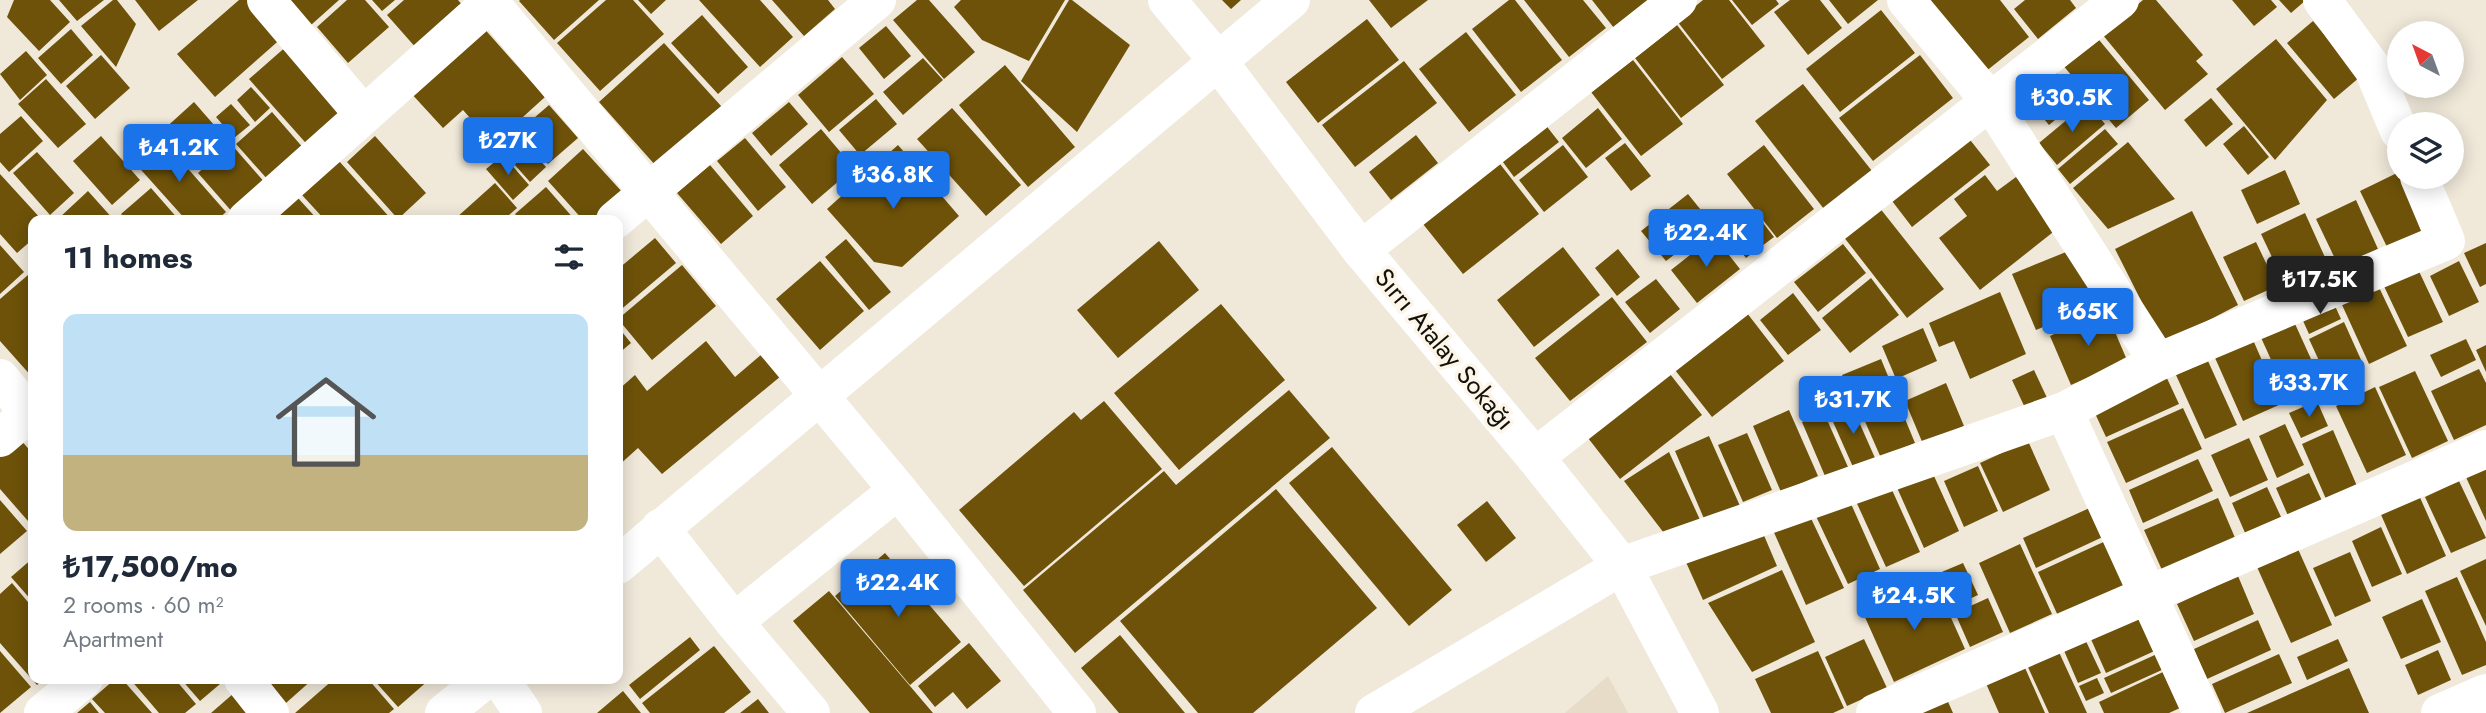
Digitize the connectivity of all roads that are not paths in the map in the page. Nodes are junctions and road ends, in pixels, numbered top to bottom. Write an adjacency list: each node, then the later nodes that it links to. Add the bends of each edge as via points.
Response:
1 (266, 0): 13 (street)
2 (877, 0): 15 (street)
3 (1167, 0): 10 (street, Sırrı Atalay Sokağı)
4 (1291, 0): 10 (street)
5 (1678, 0): 18 (street)
6 (1906, 0): 11 (street)
7 (2120, 0): 11 (street)
8 (2322, 0): 12 (street, via 2373,69)
9 (491, 1): 13 (street); 15 (street)
10 (1218, 61): 18 (street, Sırrı Atalay Sokağı); 21 (street)
11 (1990, 101): 19 (street); 27 (street)
12 (2391, 112)
13 (363, 114): 16 (street)
14 (2424, 189): 19 (street, via 2446,241)
15 (650, 192): 17 (street); 21 (street)
16 (252, 215)
17 (621, 215)
18 (1361, 250): 27 (street, Sırrı Atalay Sokağı)
19 (2158, 362): 23 (street)
20 (0, 378): 22 (street)
21 (819, 397): 28 (street); 29 (street)
22 (28, 410)
23 (2064, 411): 31 (street); 32 (street)
24 (28, 417): 25 (street)
25 (0, 438)
26 (2486, 449): 32 (street)
27 (1535, 457): 31 (street, Sırrı Atalay Sokağı)
28 (898, 490): 33 (street); 44 (street)
29 (660, 528): 30 (street); 33 (street)
30 (623, 561)
31 (1622, 566): 45 (street); 46 (street, Sırrı Atalay Sokağı)
32 (2148, 596): 47 (street); 48 (street)
33 (734, 622): 43 (street)
34 (78, 684): 39 (street)
35 (247, 684): 40 (street)
36 (480, 684): 41 (street)
37 (503, 684): 42 (street)
38 (2486, 692): 49 (street)
39 (43, 713)
40 (270, 713)
41 (444, 713)
42 (523, 713)
43 (811, 713)
44 (1077, 713)
45 (1374, 713)
46 (1700, 713)
47 (1875, 713)
48 (2202, 713)
49 (2440, 713)

